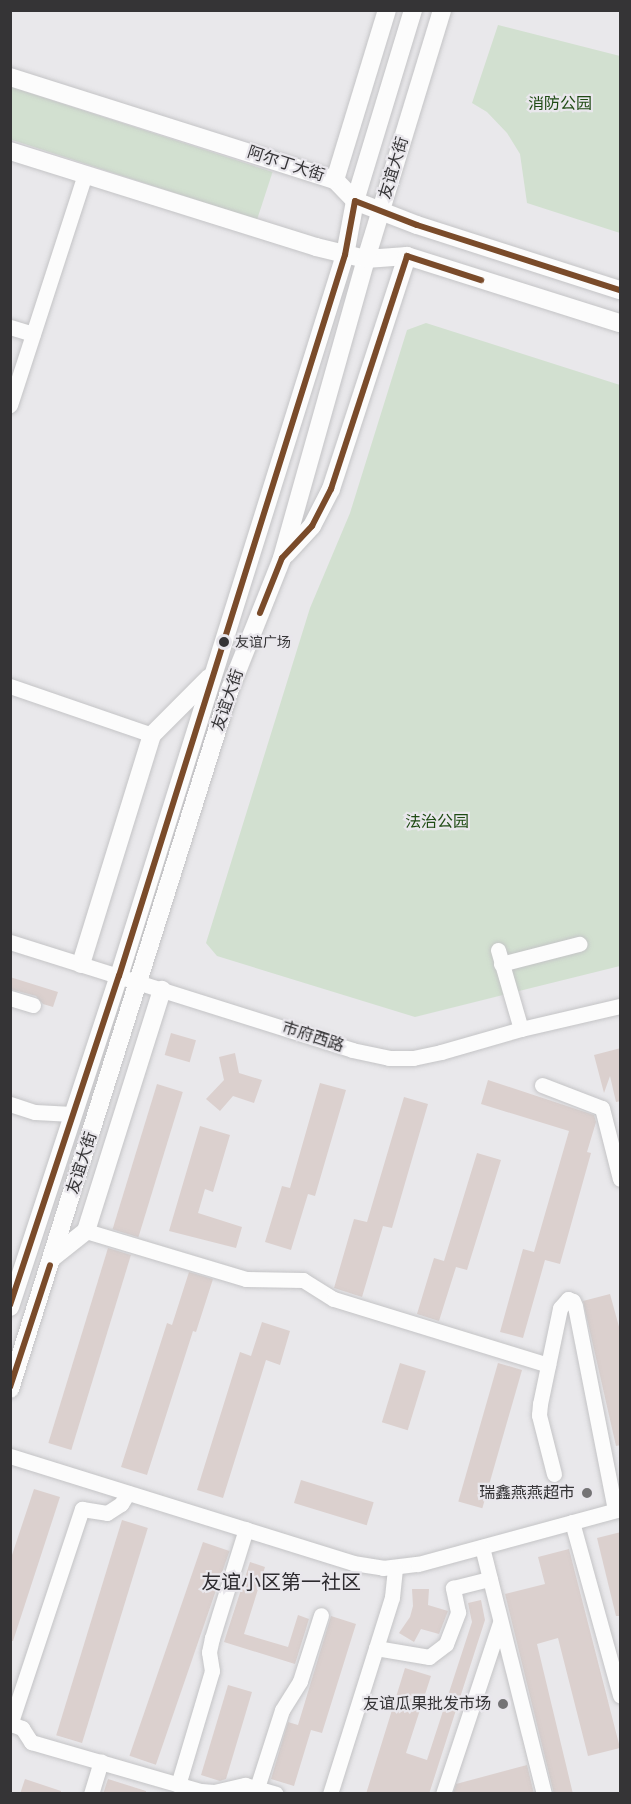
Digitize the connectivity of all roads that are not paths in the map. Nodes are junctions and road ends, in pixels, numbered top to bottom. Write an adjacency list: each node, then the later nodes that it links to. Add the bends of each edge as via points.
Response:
1 (387, 10): 7 (main road)
2 (413, 10): 8 (main road, 友谊大街)
3 (441, 10): 9 (main road, 友谊大街)
4 (10, 77): 7 (main road, 阿尔丁大街)
5 (10, 151): 6 (main road)
6 (85, 174): 10 (main road); 16 (street)
7 (335, 180): 8 (main road, 阿尔丁大街)
8 (355, 201): 9 (main road, 阿尔丁大街); 10 (main road, 友谊大街)
9 (381, 211): 12 (main road, 友谊大街); 13 (main road, 阿尔丁大街)
10 (345, 255): 12 (main road); 19 (main road, 友谊大街)
11 (407, 256): 12 (main road); 14 (main road); 18 (main road, via 324,508)
12 (366, 259): 18 (main road, 友谊大街)
13 (621, 290)
14 (621, 323)
15 (10, 327): 16 (street)
16 (33, 334): 17 (street)
17 (10, 405)
18 (282, 558): 26 (main road, 友谊大街, via 230,689)
19 (212, 675): 21 (main road); 25 (main road, 友谊大街)
20 (10, 686): 21 (street)
21 (152, 735): 24 (main road)
22 (10, 942): 24 (street, 市府西路)
23 (579, 944): 31 (street, via 500,957)
24 (81, 964): 25 (street, 市府西路)
25 (119, 976): 26 (street, 市府西路); 34 (main road, 友谊大街)
26 (139, 982): 27 (street, 市府西路); 37 (main road, 友谊大街)
27 (162, 990): 31 (street, 市府西路, via 389,1058 441,1052); 36 (main road)
28 (10, 998): 29 (street)
29 (33, 1005)
30 (621, 1006): 31 (street, 市府西路)
31 (521, 1029)
32 (542, 1085): 35 (street, via 602,1108)
33 (10, 1104): 34 (street, via 35,1112)
34 (72, 1114): 38 (main road, 友谊大街)
35 (621, 1179)
36 (86, 1231): 37 (main road); 39 (street, via 246,1279 303,1280 334,1299)
37 (52, 1258): 40 (main road, 友谊大街)
38 (10, 1307)
39 (548, 1365): 42 (street, via 539,1415); 44 (street, via 560,1308 571,1299)
40 (10, 1389)
41 (10, 1456): 43 (street)
42 (554, 1474)
43 (129, 1493): 46 (street); 54 (street, via 107,1513 82,1509)
44 (619, 1510): 45 (street)
45 (572, 1522): 47 (street); 53 (street)
46 (246, 1529): 48 (street, via 353,1563); 56 (street, via 212,1638 212,1671)
47 (482, 1546): 48 (street); 49 (street)
48 (394, 1567): 52 (street, via 393,1592)
49 (490, 1579): 51 (street); 52 (street, via 453,1588 458,1612 446,1644 429,1658)
50 (321, 1615): 57 (street, via 300,1681 282,1710)
51 (501, 1622): 61 (street); 62 (street)
52 (376, 1648): 60 (street)
53 (621, 1695)
54 (11, 1724): 55 (street, via 25,1730 31,1742)
55 (101, 1762): 56 (street); 58 (street)
56 (174, 1787): 57 (street, via 207,1792 244,1785)
57 (256, 1791): 59 (street)
58 (91, 1794)
59 (276, 1794)
60 (330, 1794)
61 (443, 1794)
62 (544, 1794)

